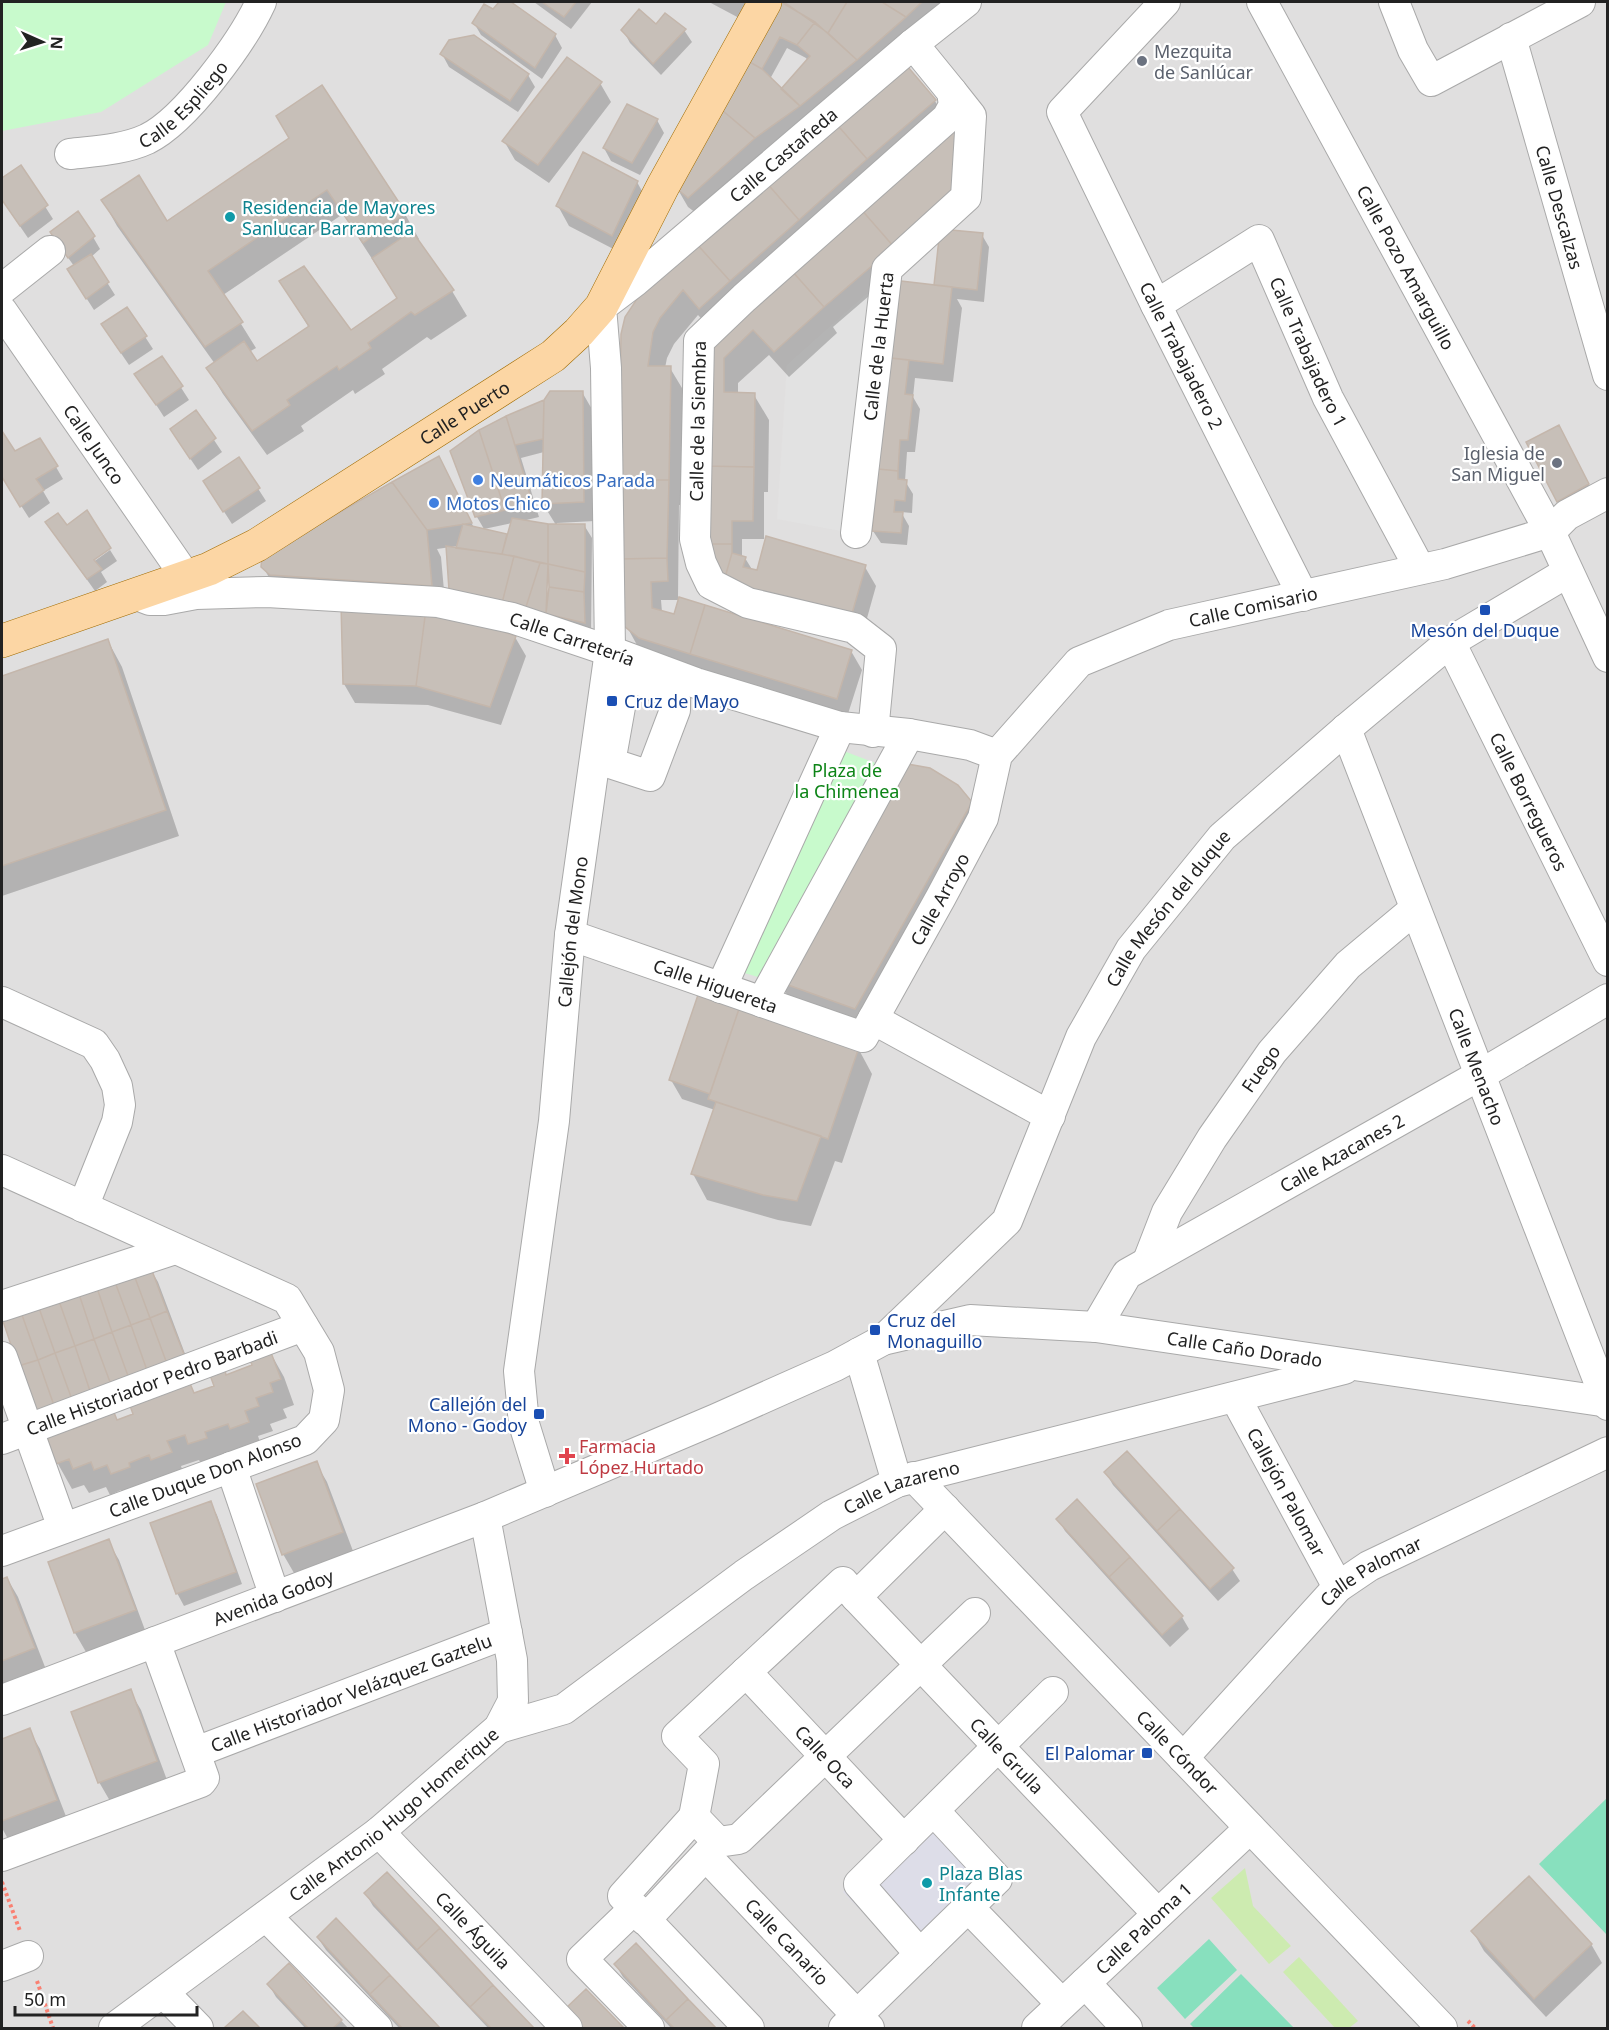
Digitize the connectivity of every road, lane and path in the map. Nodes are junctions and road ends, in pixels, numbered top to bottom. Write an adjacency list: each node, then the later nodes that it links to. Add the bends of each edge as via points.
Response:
1 (261, 2): 11 (street, Calle Espliego, via 230,54 173,121 147,139)
2 (765, 2): 15 (main road, Calle Puerto)
3 (966, 2): 9 (street, Calle Castañeda)
4 (1165, 2): 14 (street, Calle Trabajadero 2, via 1062,112)
5 (1262, 2): 21 (street, Calle Pozo Amarguillo)
6 (1394, 2): 8 (street, via 1413,50 1431,81)
7 (1581, 2): 8 (street)
8 (1511, 38): 19 (street, Calle Descalzas)
9 (913, 44): 10 (street); 15 (street, Calle Castañeda)
10 (952, 92): 22 (street, Calle de la Huerta, via 971,116 966,197 887,269); 35 (street, Calle de la Siembra, via 954,105 947,118 699,341 695,539 701,563 711,584 748,603 854,628 881,649)
11 (70, 154)
12 (50, 251): 13 (street)
13 (2, 289)
14 (1156, 304): 23 (street, Calle Trabajadero 1, via 1259,240 1328,398); 27 (street, Calle Trabajadero 2)
15 (601, 307): 17 (main road, Calle Puerto); 18 (street, Callejón del Mono)
16 (2, 311): 25 (street, Calle Junco)
17 (554, 356): 18 (street, via 584,352); 25 (main road, Calle Puerto, via 257,545)
18 (606, 368): 30 (street, Callejón del Mono)
19 (1608, 375)
20 (1608, 493): 21 (street, via 1568,515)
21 (1550, 532): 23 (street, Calle Comisario); 24 (street, Calle Pozo Amarguillo)
22 (856, 533)
23 (1420, 569): 27 (street, Calle Comisario)
24 (1568, 572): 29 (street, Calle Mesón del duque); 31 (street, Calle Pozo Amarguillo)
25 (186, 578): 26 (main road, Calle Puerto)
26 (137, 595): 28 (main road, Calle Puerto); 30 (street, Calle Carretería, via 164,600 196,594 267,592 438,602 512,618)
27 (1303, 596): 37 (street, Calle Comisario, via 1169,626 1079,662)
28 (2, 641)
29 (1450, 642): 34 (street, Calle Mesón del duque); 41 (street, Calle Borregueros)
30 (610, 651): 32 (street, Calle Carretería); 38 (street, Callejón del Mono)
31 (1608, 657)
32 (696, 683): 33 (street, Calle Carretería); 38 (street, via 652,791)
33 (840, 728): 35 (street, Calle Carretería); 42 (street)
34 (1346, 729): 39 (street, Calle Menacho); 48 (street, Calle Mesón del duque, via 1222,837 1131,950 1081,1037)
35 (873, 732): 36 (street, Calle Carretería)
36 (909, 734): 37 (street, Calle Carretería, via 970,745); 45 (street)
37 (997, 755): 46 (street, Calle Arroyo, via 983,818)
38 (593, 772): 40 (street, Callejón del Mono)
39 (1415, 909): 47 (street, Calle Menacho); 52 (street, Fuego, via 1348,965 1272,1052 1167,1212)
40 (570, 935): 42 (street, Calle Higuereta); 65 (street, Callejón del Mono, via 554,1121 519,1371 524,1424)
41 (1608, 961)
42 (721, 988): 45 (street, Calle Higuereta)
43 (1608, 999): 47 (street, Calle Azacanes 2)
44 (2, 1002): 50 (street, via 94,1044 117,1086 117,1122)
45 (762, 1002): 46 (street, Calle Higuereta)
46 (868, 1028): 48 (street, Calle Higuereta)
47 (1480, 1075): 52 (street, Calle Azacanes 2); 60 (street, Calle Menacho)
48 (1050, 1116): 56 (street, Calle Mesón del duque, via 1007,1221)
49 (2, 1170): 50 (street, Calle Duque Don Alonso)
50 (83, 1207): 51 (street, Calle Duque Don Alonso)
51 (175, 1249): 53 (street); 54 (street, Calle Duque Don Alonso, via 287,1299)
52 (1148, 1262): 55 (street, Calle Azacanes 2, via 1126,1274)
53 (2, 1306)
54 (303, 1326): 61 (street, Calle Historiador Pedro Barbadi); 63 (street, Calle Duque Don Alonso, via 319,1352 329,1390 324,1420 305,1440)
55 (1096, 1327): 56 (street, Calle Caño Dorado, via 970,1320); 58 (street, Calle Caño Dorado)
56 (871, 1347): 64 (street); 65 (street, Avenida Godoy)
57 (2, 1357): 61 (street)
58 (1359, 1365): 59 (street, Calle Lazareno); 60 (street, Calle Caño Dorado)
59 (1235, 1397): 64 (street, Calle Lazareno); 70 (street, Callejón Palomar)
60 (1607, 1403)
61 (15, 1435): 68 (street)
62 (1608, 1452): 70 (street, Calle Palomar, via 1369,1566)
63 (231, 1467): 68 (street, Calle Duque Don Alonso); 71 (street)
64 (906, 1479): 66 (street, Calle Cóndor); 80 (street, Calle Lazareno, via 832,1515 564,1708)
65 (544, 1492): 67 (street, Avenida Godoy)
66 (945, 1509): 72 (street); 84 (street, Calle Cóndor)
67 (484, 1517): 71 (street, Avenida Godoy); 74 (street, Calle Antonio Hugo Homerique)
68 (63, 1528): 69 (street, Calle Duque Don Alonso)
69 (2, 1551)
70 (1338, 1587): 84 (street, Calle Palomar)
71 (275, 1597): 75 (street, Avenida Godoy)
72 (856, 1597): 76 (street, Calle Grulla); 77 (street, via 843,1581)
73 (975, 1613): 76 (street)
74 (507, 1632): 80 (street, Calle Antonio Hugo Homerique, via 513,1701); 82 (street, Calle Historiador Velázquez Gaztelu)
75 (155, 1642): 79 (street, Avenida Godoy); 82 (street)
76 (920, 1665): 81 (street, Calle Grulla); 83 (street)
77 (746, 1672): 83 (street, Calle Oca); 86 (street, via 677,1736 704,1764)
78 (1053, 1692): 81 (street)
79 (2, 1700)
80 (499, 1728): 88 (street, Calle Antonio Hugo Homerique)
81 (998, 1746): 85 (street); 94 (street, Calle Grulla)
82 (196, 1752): 91 (street, via 204,1778 201,1782)
83 (825, 1756): 89 (street, Calle Oca); 90 (street, via 740,1839)
84 (1183, 1758): 87 (street, Calle Cóndor)
85 (933, 1811): 89 (street); 92 (street, via 997,1879)
86 (694, 1817): 90 (street, Calle Canario); 93 (street, via 624,1896)
87 (1250, 1828): 94 (street, Calle Paloma 1); 109 (street, Calle Cóndor)
88 (379, 1833): 95 (street, Calle Antonio Hugo Homerique); 104 (street, Calle Águila)
89 (904, 1840): 96 (street, via 858,1884)
90 (712, 1849): 93 (street); 100 (street, Calle Canario)
91 (2, 1856)
92 (968, 1907): 96 (street); 99 (street)
93 (640, 1914): 105 (street, via 582,1959); 106 (street)
94 (1158, 1914): 97 (street, Calle Paloma 1)
95 (266, 1916): 98 (street, Calle Antonio Hugo Homerique); 103 (street)
96 (920, 1954): 100 (street)
97 (1085, 1983): 99 (street, Calle Paloma 1); 108 (street)
98 (163, 1992): 101 (street, Calle Antonio Hugo Homerique); 102 (street)
99 (1062, 2004): 107 (street, Calle Paloma 1)
100 (857, 2024)
101 (114, 2028)
102 (198, 2028)
103 (377, 2028)
104 (567, 2028)
105 (649, 2028)
106 (749, 2028)
107 (1037, 2028)
108 (1128, 2028)
109 (1442, 2028)

